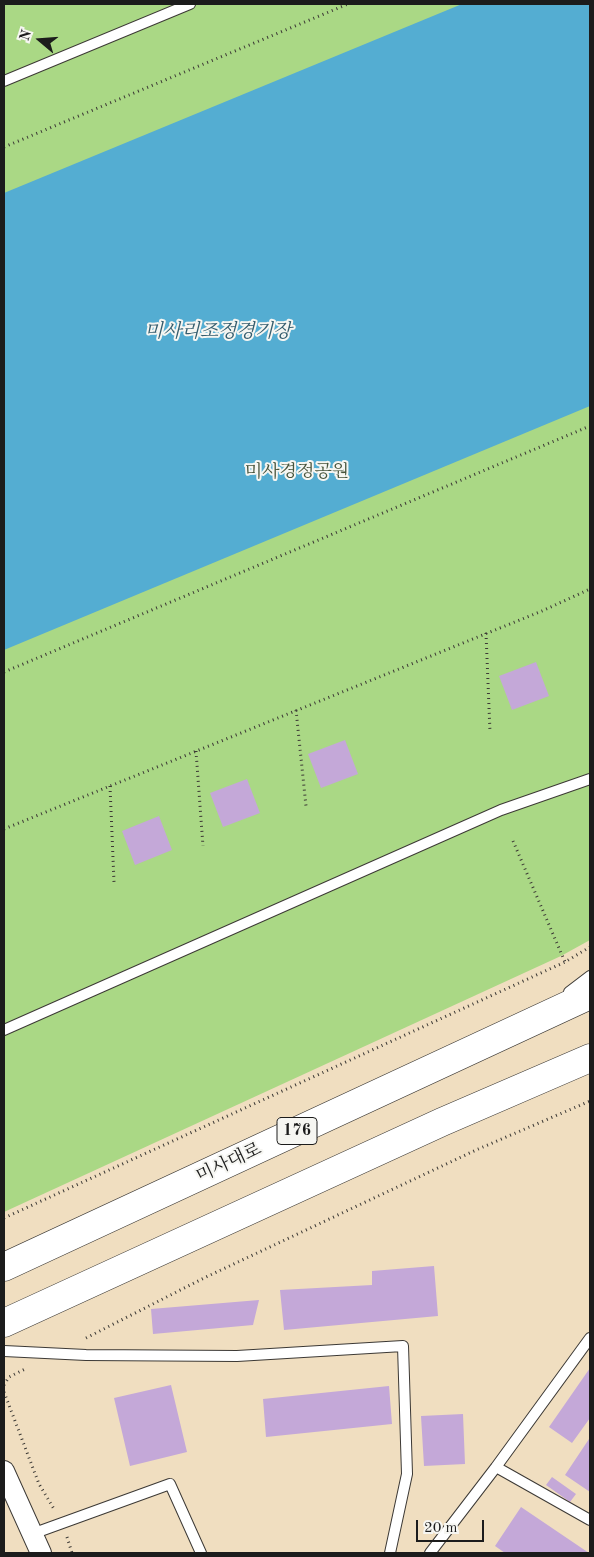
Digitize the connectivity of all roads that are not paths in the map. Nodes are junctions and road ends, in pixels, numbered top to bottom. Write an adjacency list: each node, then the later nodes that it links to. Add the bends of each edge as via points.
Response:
1 (190, 4): 2 (lane)
2 (4, 81)
3 (590, 779): 7 (lane, via 501,810)
4 (590, 976): 6 (lane)
5 (590, 995): 6 (main road, 미사대로 / 176)
6 (529, 1023): 9 (main road, 미사대로 / 176)
7 (4, 1030)
8 (590, 1058): 10 (main road, via 442,1122)
9 (4, 1267)
10 (4, 1323)
11 (590, 1338): 13 (lane)
12 (4, 1351): 19 (lane, via 237,1356 402,1346 407,1474)
13 (496, 1467): 15 (lane); 20 (lane)
14 (4, 1471): 16 (street)
15 (590, 1520)
16 (32, 1534): 17 (street); 18 (lane, via 170,1484)
17 (41, 1553)
18 (201, 1553)
19 (390, 1553)
20 (430, 1553)

